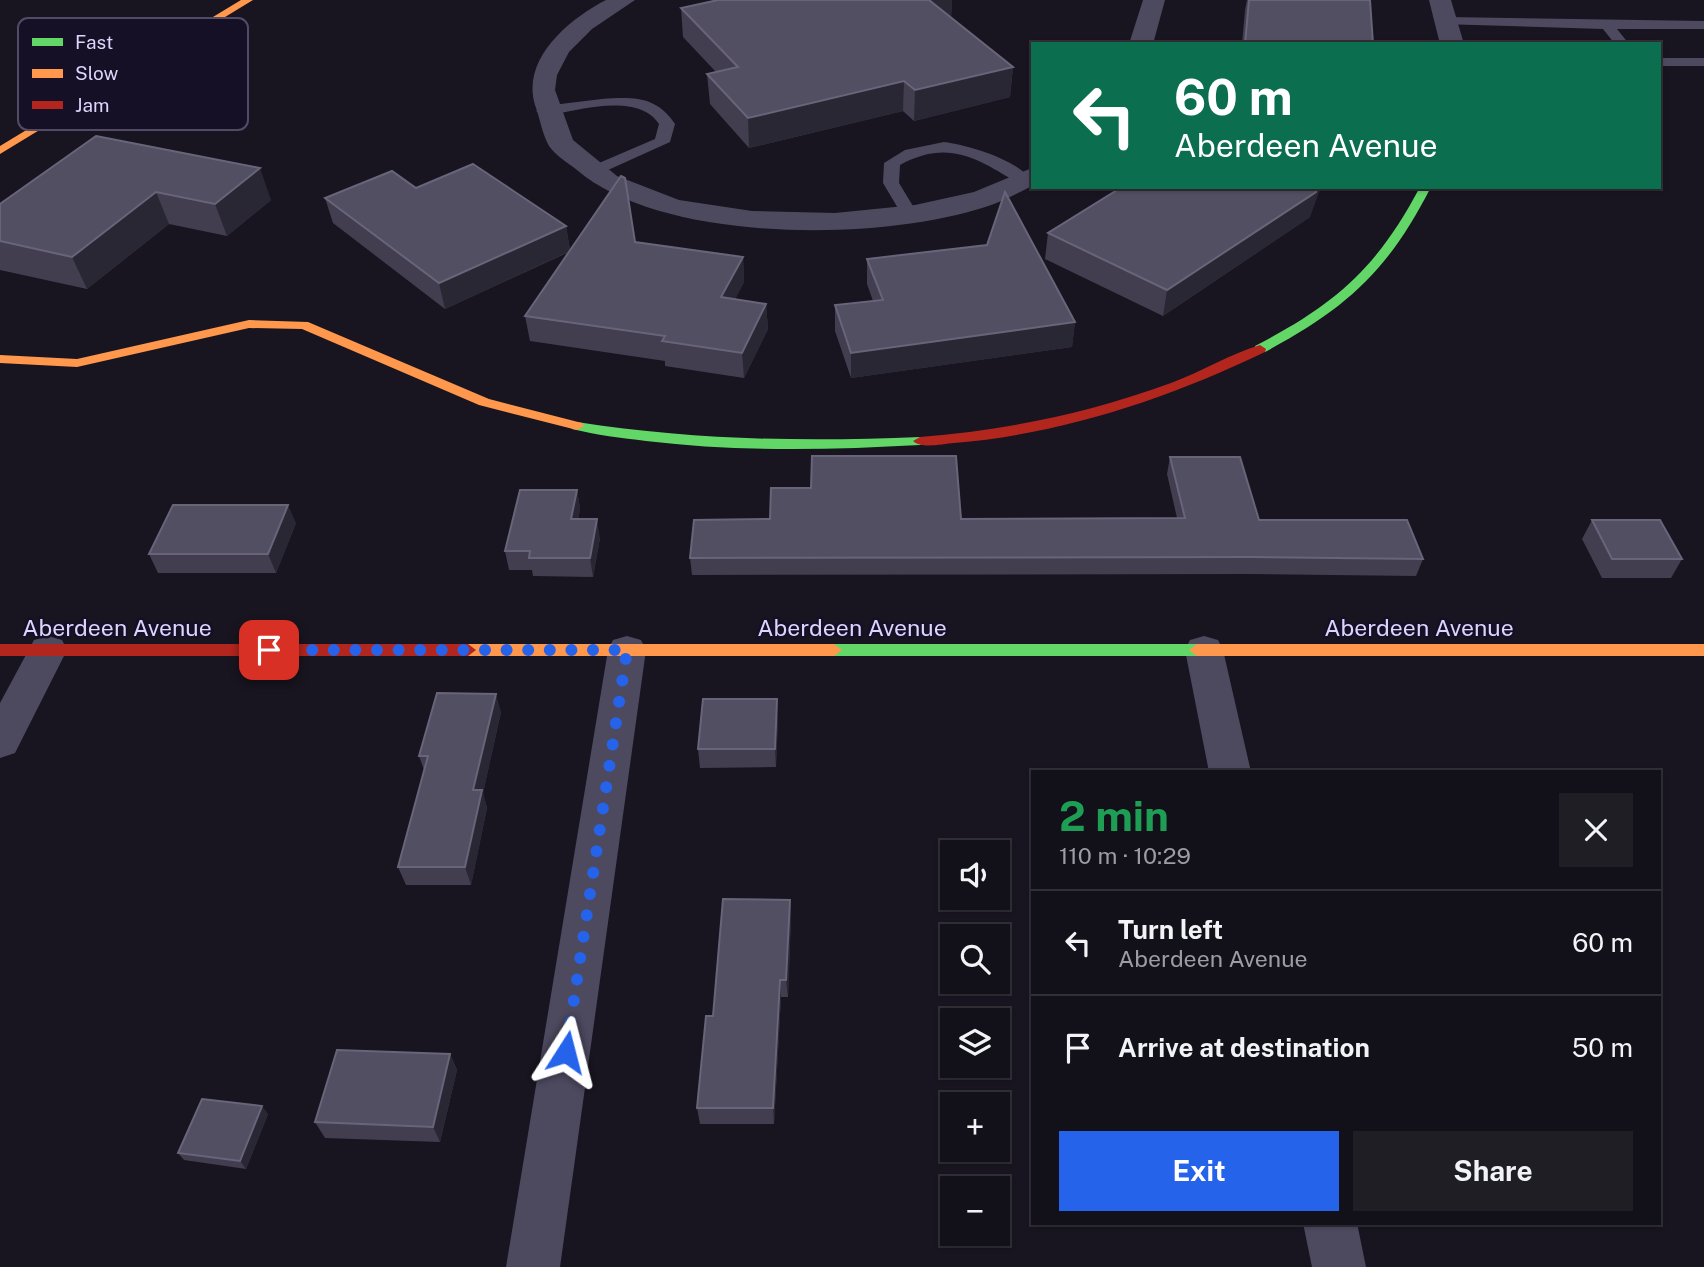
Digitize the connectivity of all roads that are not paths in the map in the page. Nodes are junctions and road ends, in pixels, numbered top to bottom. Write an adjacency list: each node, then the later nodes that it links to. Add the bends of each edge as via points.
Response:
1 (248, 0): 4 (street)
2 (624, 0): 12 (street, via 582,25 549,64 543,78)
3 (1154, 0): 8 (street)
4 (218, 18)
5 (1446, 22): 6 (lane)
6 (1608, 25): 7 (lane); 9 (lane)
7 (1704, 25)
8 (1142, 42)
9 (1621, 42)
10 (1661, 62): 11 (lane)
11 (1704, 62)
12 (544, 111): 15 (street, via 555,139); 15 (lane, via 613,103 642,103 658,111 667,124 662,142)
13 (34, 130): 14 (street)
14 (0, 151)
15 (591, 172): 18 (street, via 652,201 735,219 831,223)
16 (1029, 178): 18 (street, via 974,201); 18 (lane, via 983,154 953,146 913,149 892,163 891,183)
17 (1425, 189): 19 (street, via 1387,254 1351,293 1257,354 1110,410 932,439 851,446 768,446 693,444 624,435 508,410 458,393 308,326 268,321 77,363)
18 (911, 216)
19 (0, 359)
20 (0, 650): 21 (street, Aberdeen Avenue)
21 (48, 650): 22 (street, Aberdeen Avenue); 25 (street)
22 (627, 650): 23 (street, Aberdeen Avenue); 28 (street)
23 (1204, 650): 24 (street, Aberdeen Avenue); 26 (street)
24 (1704, 650)
25 (0, 742)
26 (1230, 770)
27 (1329, 1225): 29 (street)
28 (533, 1267)
29 (1339, 1267)

